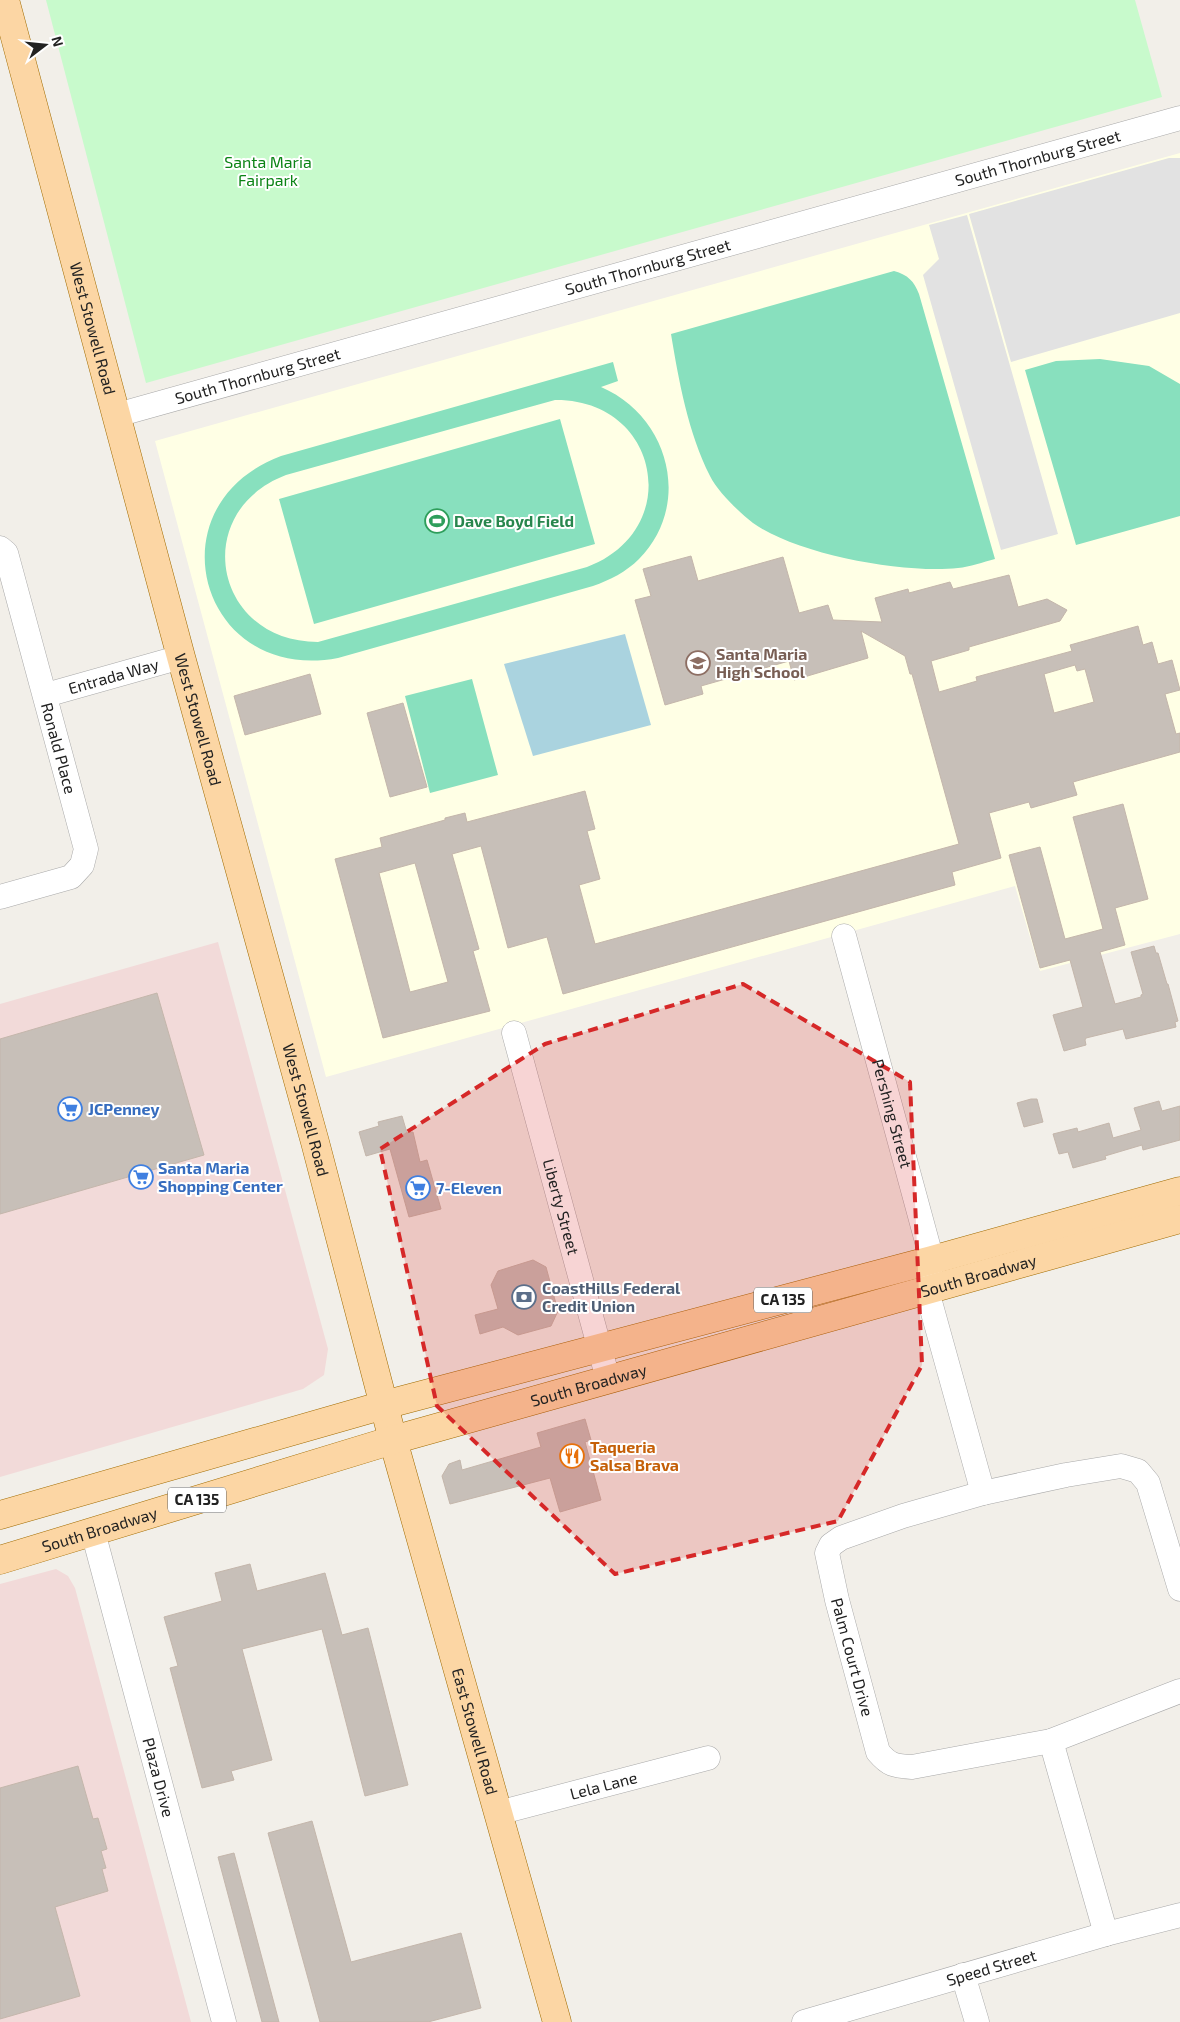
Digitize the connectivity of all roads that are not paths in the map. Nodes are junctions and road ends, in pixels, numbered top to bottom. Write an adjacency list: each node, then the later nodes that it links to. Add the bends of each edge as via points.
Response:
1 (5, 0): 3 (main road, West Stowell Road)
2 (1180, 118): 3 (street, South Thornburg Street)
3 (116, 414): 5 (main road, West Stowell Road)
4 (0, 548): 6 (street, Ronald Place, via 6,553)
5 (181, 657): 6 (street, Entrada Way); 16 (main road, West Stowell Road)
6 (46, 695): 7 (street, Ronald Place, via 86,849 82,865 71,877)
7 (0, 897)
8 (844, 936): 12 (street, Pershing Street)
9 (514, 1033): 14 (street, Liberty Street)
10 (1180, 1191): 12 (main road, South Broadway / CA 135)
11 (1180, 1219): 13 (main road, South Broadway / CA 135)
12 (932, 1260): 13 (street, Pershing Street); 14 (main road, South Broadway / CA 135)
13 (927, 1291): 15 (main road, South Broadway / CA 135); 18 (street)
14 (600, 1348): 15 (street, Liberty Street); 16 (main road, South Broadway / CA 135)
15 (608, 1379): 17 (main road, South Broadway / CA 135)
16 (384, 1405): 17 (main road, West Stowell Road); 19 (main road, South Broadway / CA 135)
17 (393, 1440): 20 (main road, South Broadway / CA 135); 26 (main road, East Stowell Road)
18 (983, 1493): 22 (street, Palm Court Drive, via 1066,1474 1121,1466 1138,1471 1148,1483); 24 (street, Palm Court Drive, via 903,1516 841,1538 831,1545 827,1553 866,1710 878,1752 886,1762 898,1767)
19 (0, 1515)
20 (93, 1532): 21 (main road, South Broadway / CA 135); 30 (street, Plaza Drive)
21 (0, 1560)
22 (1180, 1589)
23 (1180, 1691): 24 (street, Palm Court Drive)
24 (1051, 1741): 28 (street)
25 (708, 1758): 26 (street, Lela Lane)
26 (498, 1813): 31 (main road, East Stowell Road)
27 (1180, 1915): 28 (street, Speed Street)
28 (1106, 1934): 29 (street, Speed Street)
29 (962, 1975): 32 (street, Speed Street); 33 (street)
30 (224, 2022)
31 (557, 2022)
32 (804, 2022)
33 (977, 2022)

